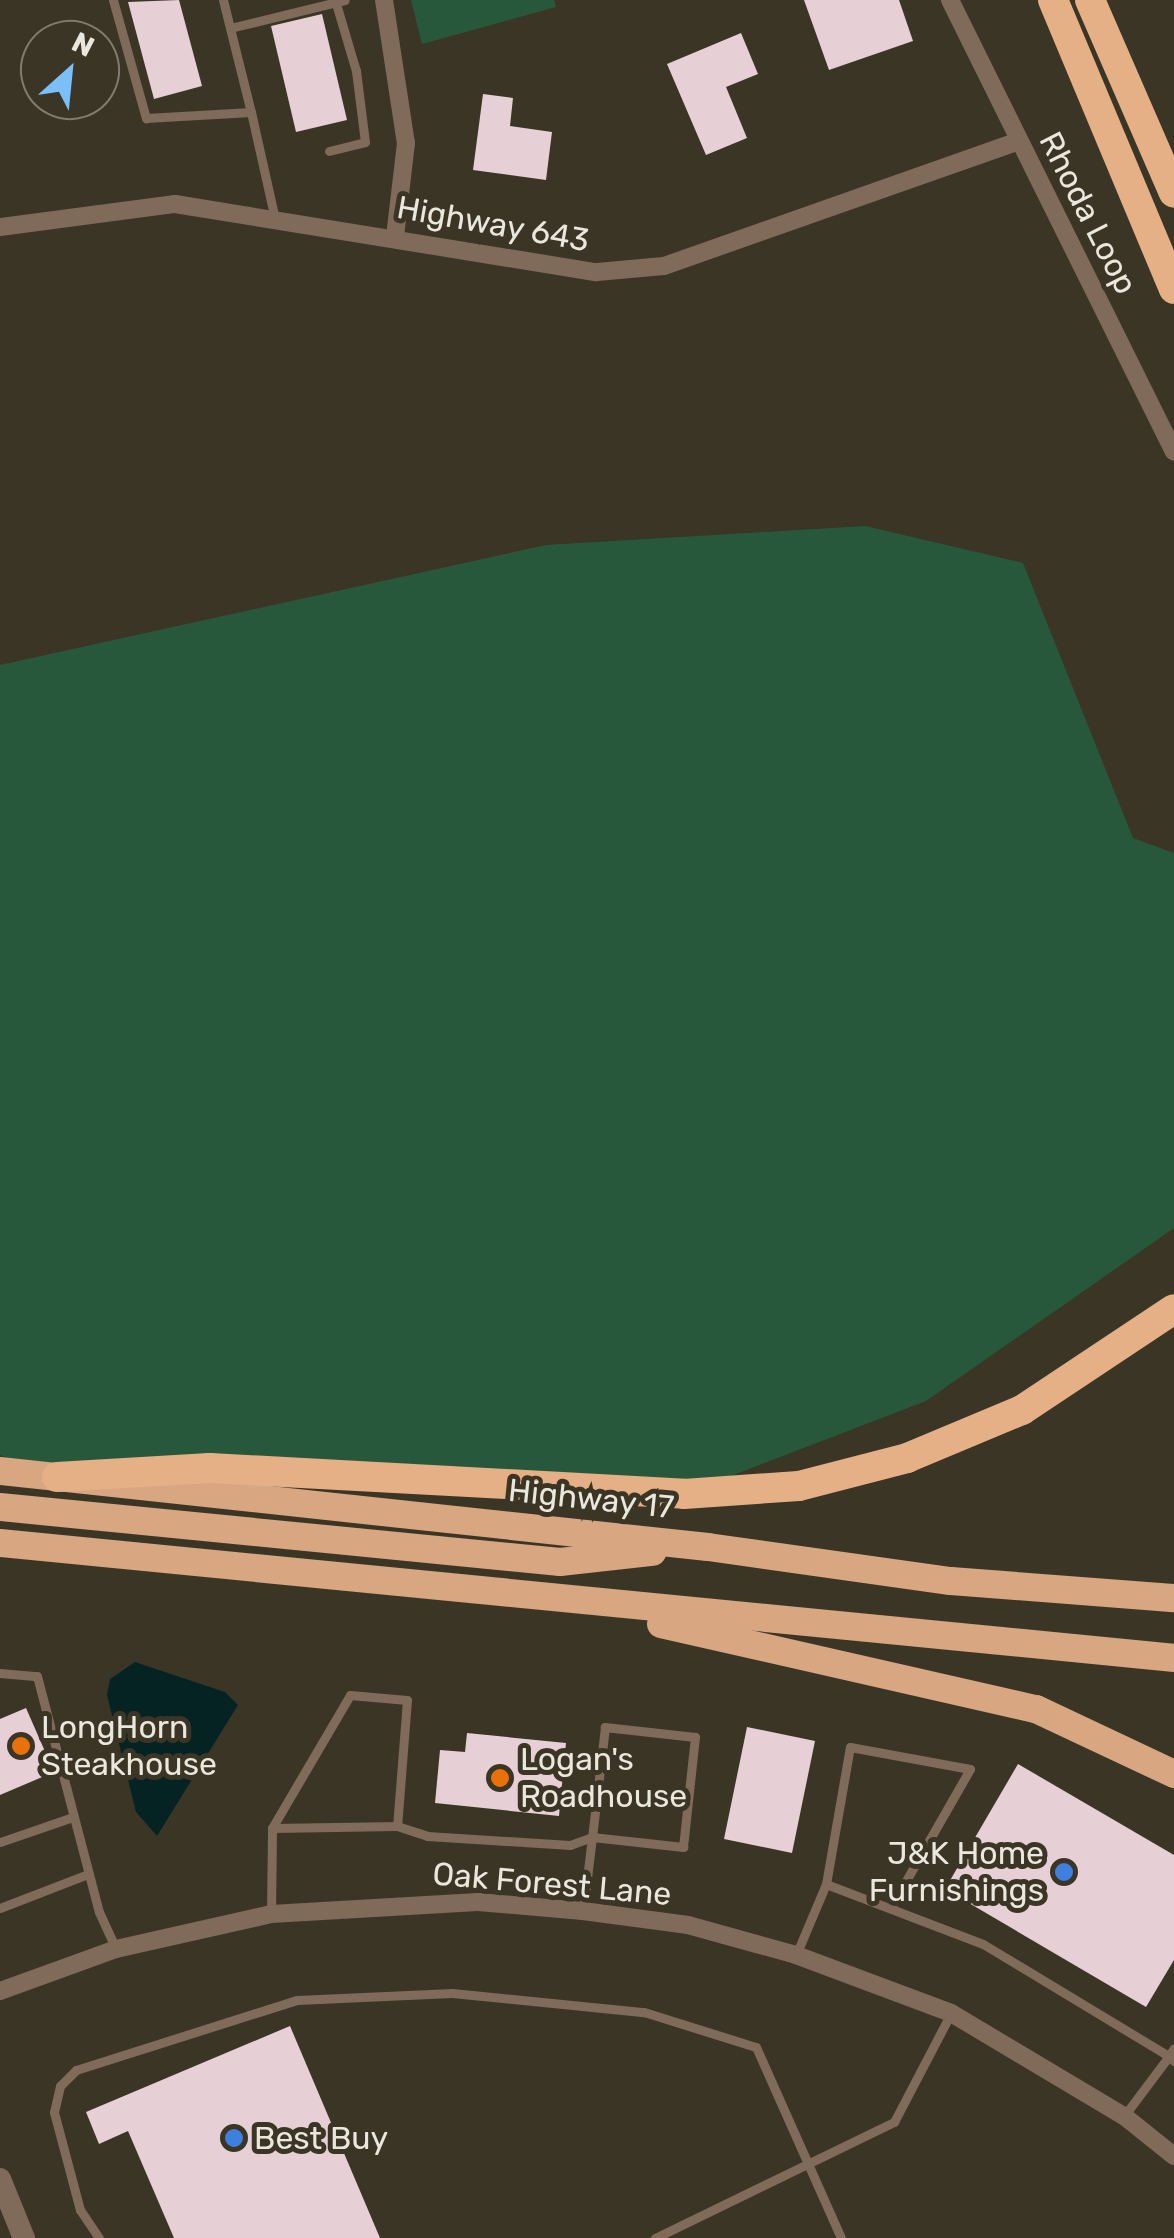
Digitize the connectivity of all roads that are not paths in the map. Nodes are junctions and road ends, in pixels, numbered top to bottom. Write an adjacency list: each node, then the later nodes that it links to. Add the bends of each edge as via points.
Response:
1 (114, 0): 9 (lane, via 146,118)
2 (223, 0): 8 (lane)
3 (384, 0): 15 (street, via 406,143)
4 (950, 0): 10 (street, Rhoda Loop)
5 (1053, 0): 16 (highway)
6 (1090, 0): 12 (highway)
7 (338, 1): 8 (lane); 11 (lane, via 365,142)
8 (230, 28): 9 (lane)
9 (251, 112): 13 (lane)
10 (1019, 141): 15 (street, Highway 643, via 664,266 597,272); 17 (street, Rhoda Loop)
11 (329, 151)
12 (1174, 193)
13 (274, 219): 14 (street, Highway 643, via 175,204); 15 (street, Highway 643)
14 (0, 227)
15 (396, 237)
16 (1174, 289)
17 (1174, 452)
18 (1174, 1309): 20 (highway, via 1022,1410 907,1458 799,1486 684,1494 210,1468)
19 (0, 1471): 20 (highway, Highway 17)
20 (57, 1477): 23 (highway, Highway 17)
21 (0, 1507): 23 (highway, via 560,1562)
22 (0, 1544): 24 (highway)
23 (708, 1546): 25 (highway, Highway 17, via 951,1581)
24 (517, 1594): 26 (highway); 28 (highway, via 924,1678 1036,1708)
25 (1174, 1598)
26 (1174, 1658)
27 (0, 1673): 29 (lane, via 37,1676)
28 (1174, 1774)
29 (73, 1818): 33 (lane); 34 (lane)
30 (398, 1826): 31 (lane); 31 (lane, via 408,1700 350,1695); 32 (lane, via 428,1836 570,1845)
31 (272, 1828): 39 (lane)
32 (592, 1837): 32 (lane, via 683,1847 695,1737 605,1727); 38 (lane)
33 (0, 1842)
34 (88, 1874): 37 (lane); 40 (lane)
35 (826, 1884): 36 (lane); 36 (lane, via 850,1747 970,1769); 41 (lane)
36 (892, 1905): 44 (lane, via 983,1944)
37 (0, 1908)
38 (583, 1910): 39 (street, Oak Forest Lane, via 478,1902); 41 (street, Oak Forest Lane, via 688,1925)
39 (271, 1914): 40 (street, Oak Forest Lane)
40 (116, 1949): 42 (street, Oak Forest Lane)
41 (796, 1955): 43 (street, Oak Forest Lane)
42 (0, 1991)
43 (951, 2013): 45 (street, Oak Forest Lane); 47 (lane, via 894,2122)
44 (1172, 2055): 45 (lane)
45 (1124, 2116): 46 (street, Oak Forest Lane)
46 (1174, 2156)
47 (811, 2162): 50 (lane, via 756,2047 734,2036 644,2012 348,1994 192,2028 76,2070 60,2086 54,2112 80,2210); 51 (lane); 52 (lane)
48 (0, 2180): 49 (street)
49 (24, 2238)
50 (99, 2238)
51 (656, 2238)
52 (841, 2238)

